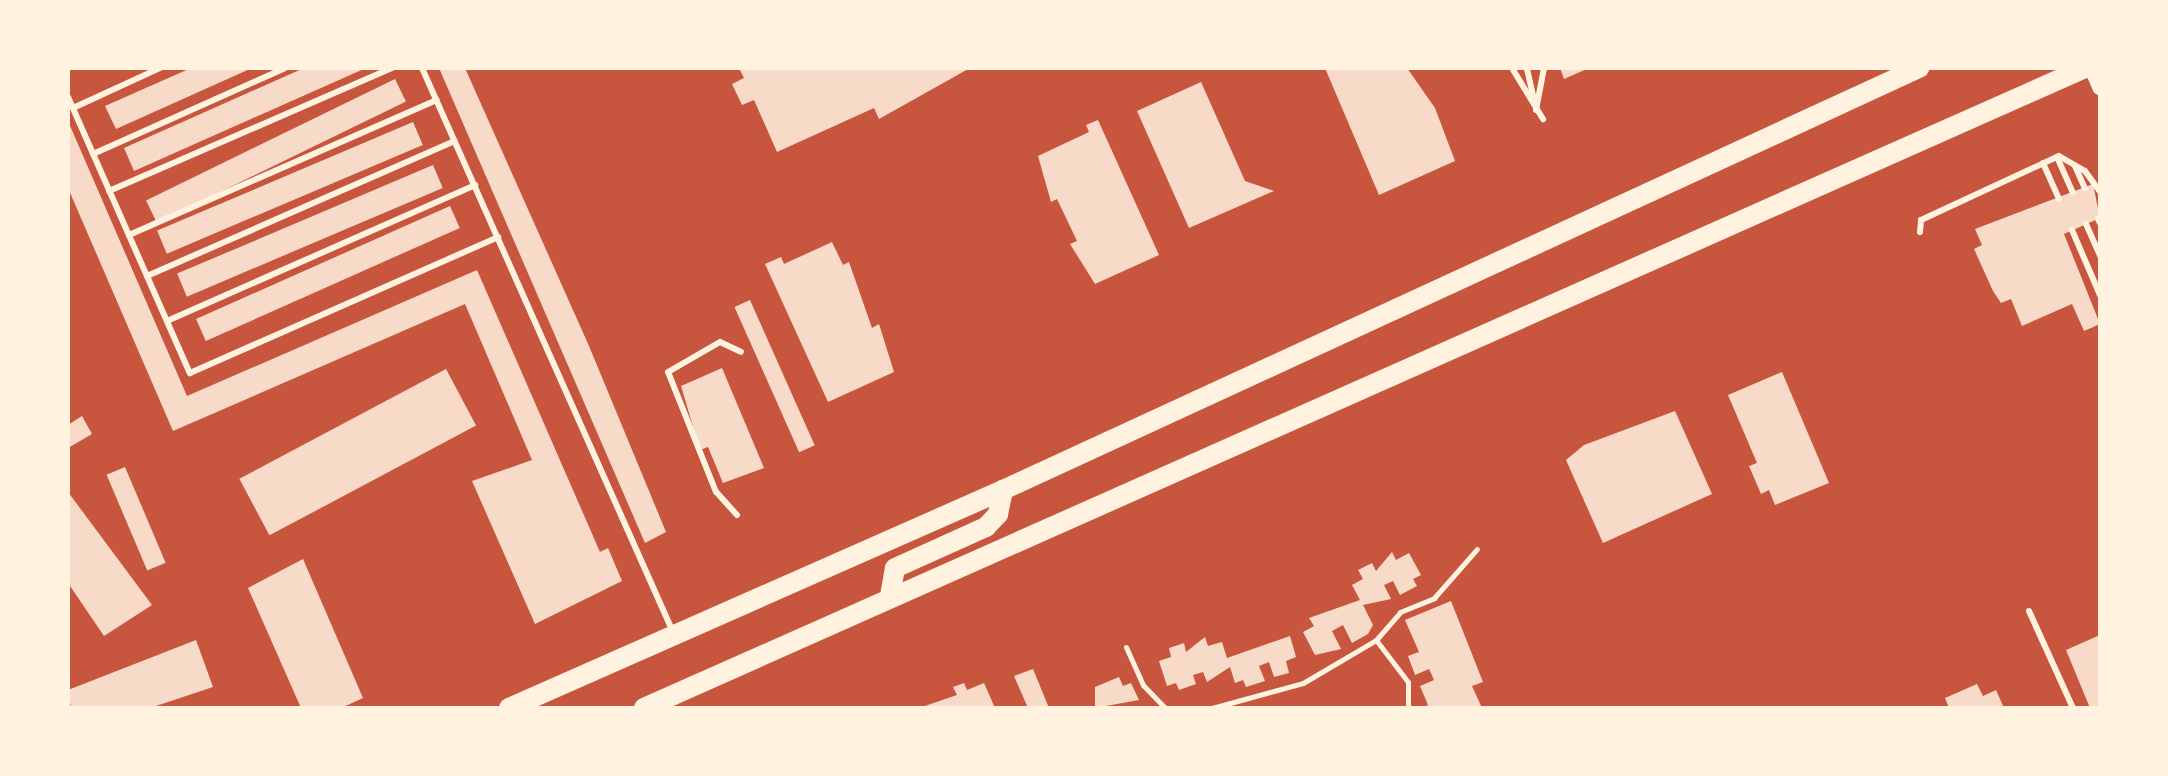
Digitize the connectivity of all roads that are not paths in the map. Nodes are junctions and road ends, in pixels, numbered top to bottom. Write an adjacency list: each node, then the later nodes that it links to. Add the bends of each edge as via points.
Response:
1 (160, 68): 14 (lane)
2 (285, 68): 18 (lane)
3 (392, 68): 24 (lane)
4 (422, 68): 13 (lane)
5 (1512, 68): 15 (lane)
6 (1544, 68): 15 (lane)
7 (1919, 68): 38 (main road)
8 (2085, 68): 40 (main road)
9 (2092, 68): 11 (main road)
10 (1527, 69): 15 (lane)
11 (2100, 87)
12 (68, 97): 14 (lane)
13 (437, 100): 17 (lane); 31 (lane)
14 (73, 108): 18 (lane)
15 (1536, 110): 16 (lane)
16 (1543, 119)
17 (455, 141): 22 (lane); 34 (lane)
18 (93, 154): 24 (lane)
19 (2057, 157): 20 (lane); 21 (lane); 26 (lane)
20 (2043, 163): 27 (lane); 30 (lane, via 1921,220)
21 (2074, 165): 23 (lane); 25 (lane)
22 (475, 185): 32 (lane); 36 (lane)
23 (2085, 188)
24 (109, 191): 31 (lane)
25 (2100, 192)
26 (2073, 193)
27 (2059, 199)
28 (2086, 224): 33 (lane)
29 (2072, 230): 35 (lane)
30 (1920, 232)
31 (129, 235): 34 (lane)
32 (498, 237): 36 (lane, via 190,373); 42 (lane)
33 (2100, 256)
34 (147, 276): 36 (lane)
35 (2100, 295)
36 (167, 321)
37 (741, 352): 39 (lane, via 720,342 668,372 716,492)
38 (1003, 490): 40 (main road, via 998,514 986,527 895,568); 42 (main road)
39 (737, 515)
40 (890, 596): 44 (main road)
41 (2029, 611): 45 (lane)
42 (674, 635): 43 (main road)
43 (509, 708)
44 (644, 708)
45 (2073, 708)

